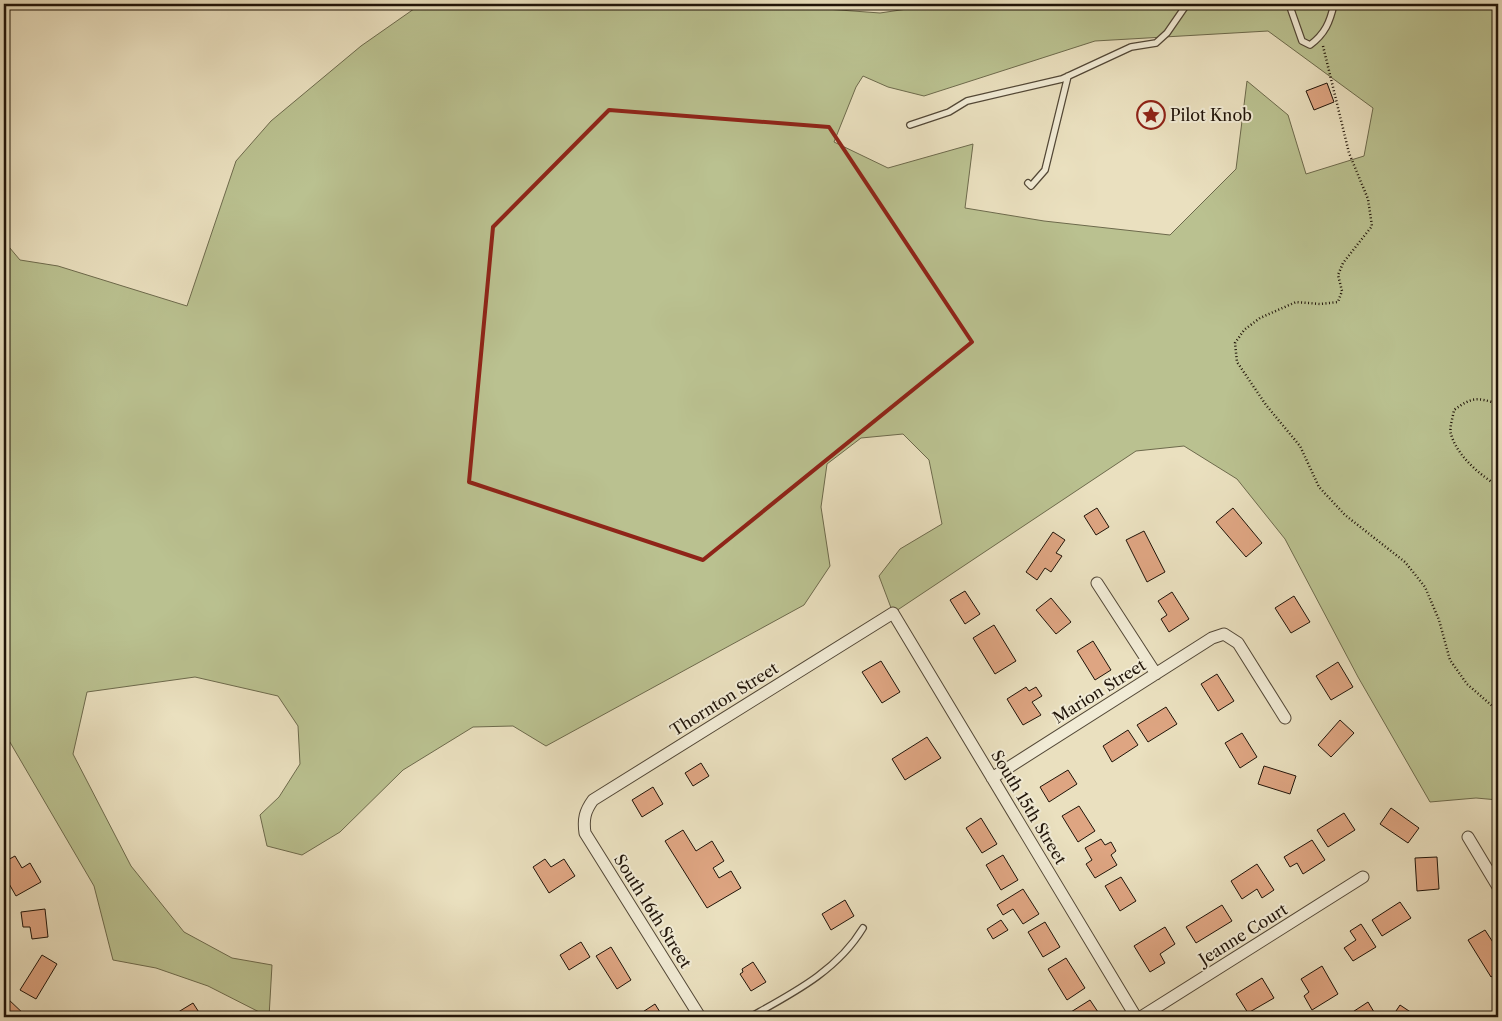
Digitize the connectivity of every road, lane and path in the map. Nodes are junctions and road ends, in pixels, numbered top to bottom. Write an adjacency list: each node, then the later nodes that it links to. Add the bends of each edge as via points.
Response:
1 (1187, 4): 5 (lane, via 1156,43 1131,47)
2 (1289, 4): 4 (lane, via 1302,41 1310,45)
3 (1334, 4): 4 (lane, via 1331,19)
4 (1321, 37): 13 (path, via 1350,153 1368,199 1372,226 1343,262 1338,275 1342,291 1338,302 1296,302 1260,318 1244,330 1235,343 1237,362 1266,405 1300,446 1319,486 1345,515 1405,562 1425,587 1439,620 1450,660 1467,684)
5 (1068, 76): 6 (lane, via 1026,89 967,101 949,112); 7 (lane, via 1045,170 1031,186)
6 (910, 125)
7 (1028, 183)
8 (1498, 404): 9 (path, via 1482,399 1468,400 1454,410 1450,433 1464,457)
9 (1498, 486)
10 (1097, 583): 12 (street)
11 (893, 613): 15 (street, South 15th Street); 16 (street, Thornton Street, via 593,800)
12 (1156, 674): 14 (street, Marion Street, via 1212,638 1224,634 1238,643); 15 (street, Marion Street)
13 (1498, 711)
14 (1285, 718)
15 (992, 778): 23 (street, South 15th Street)
16 (584, 821): 21 (street, South 16th Street, via 585,833)
17 (1468, 837): 19 (street)
18 (1363, 877): 24 (street, Jeanne Court)
19 (1498, 887)
20 (863, 928): 22 (lane, via 852,947 828,969)
21 (700, 1017)
22 (750, 1017)
23 (1136, 1017)
24 (1141, 1017)

